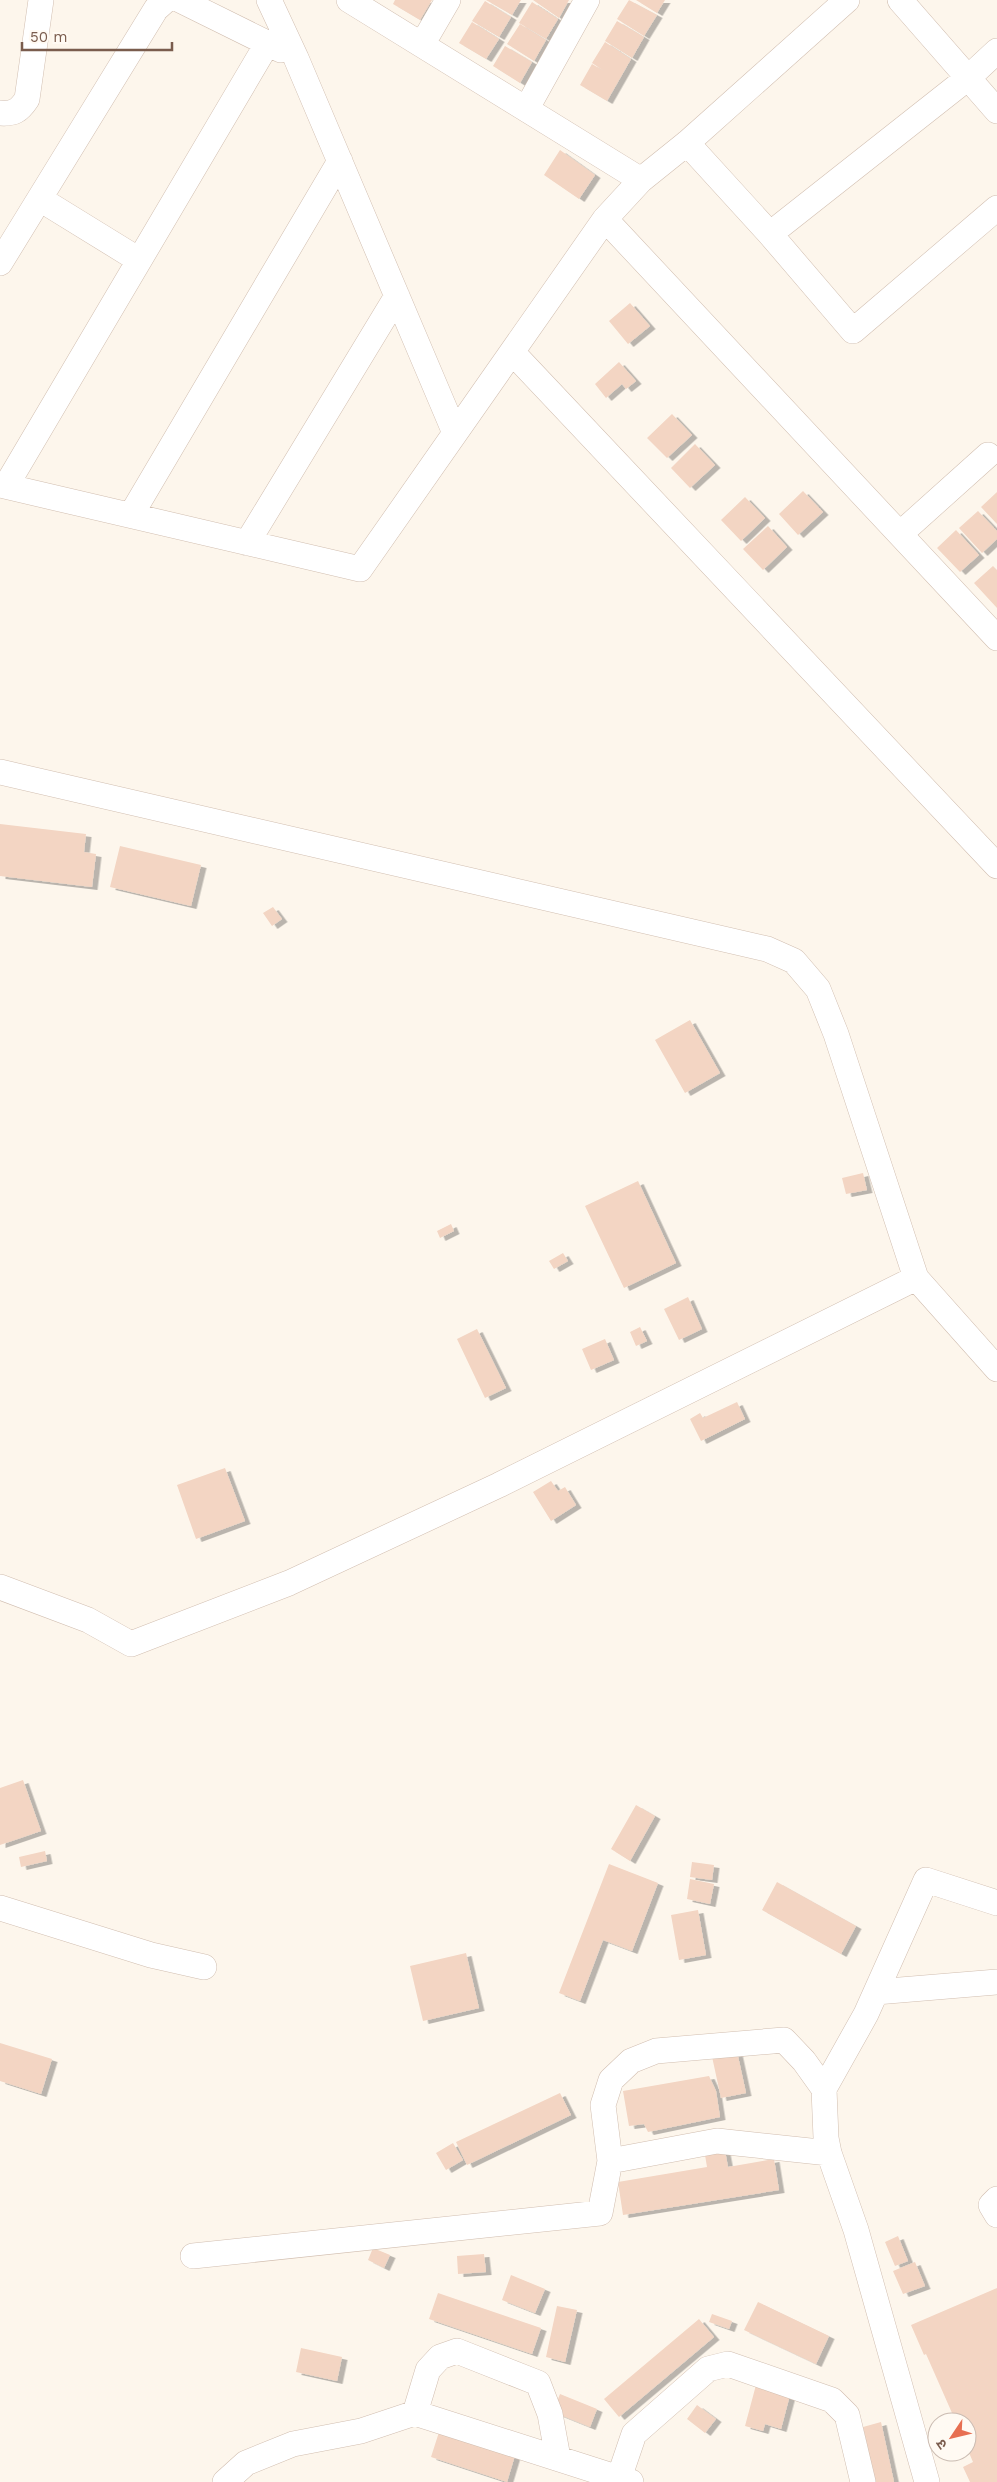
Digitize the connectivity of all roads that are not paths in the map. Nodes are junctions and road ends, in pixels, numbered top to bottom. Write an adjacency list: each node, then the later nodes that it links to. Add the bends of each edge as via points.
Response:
1 (41, 0): 17 (street, via 27,99 20,109 11,114)
2 (166, 0): 21 (street, via 156,9)
3 (180, 0): 10 (street)
4 (269, 0): 13 (street)
5 (349, 0): 11 (street)
6 (448, 0): 11 (street)
7 (587, 0): 15 (street)
8 (847, 0): 18 (street)
9 (900, 0): 14 (street)
10 (266, 44): 13 (street); 25 (street)
11 (423, 44): 15 (street)
12 (997, 51): 14 (street)
13 (296, 58): 19 (street)
14 (969, 77): 16 (street); 24 (street)
15 (527, 108): 20 (street)
16 (997, 112)
17 (0, 113)
18 (688, 143): 20 (street); 24 (street)
19 (340, 162): 27 (street); 32 (street)
20 (642, 180): 23 (street)
21 (40, 199): 25 (street); 26 (street)
22 (997, 208): 24 (street, via 853,331)
23 (605, 219): 28 (street); 33 (street)
24 (770, 234)
25 (139, 260): 31 (street)
26 (0, 263)
27 (397, 296): 29 (street); 34 (street)
28 (512, 352): 29 (street); 37 (street)
29 (455, 433): 34 (street, via 360,570)
30 (988, 455): 33 (street)
31 (3, 485): 32 (street)
32 (131, 515): 34 (street)
33 (900, 534): 35 (street)
34 (247, 543)
35 (997, 637)
36 (0, 772): 38 (street, via 767,949 794,961 818,989 836,1034)
37 (997, 866)
38 (916, 1278): 39 (street); 40 (street, via 499,1485 306,1575 131,1644 88,1620)
39 (997, 1369)
40 (0, 1586)
41 (997, 1903): 45 (street, via 926,1880)
42 (0, 1908): 43 (street, via 151,1955)
43 (204, 1967)
44 (997, 1982): 45 (street)
45 (876, 1992): 46 (street)
46 (824, 2089): 47 (street); 48 (street, via 784,2040 656,2051 632,2061 611,2080 603,2105)
47 (829, 2153): 48 (street, via 717,2141); 57 (street, via 856,2230)
48 (610, 2161): 51 (street, via 600,2213)
49 (997, 2199): 50 (street, via 991,2205)
50 (997, 2215)
51 (193, 2256)
52 (414, 2413): 53 (street); 53 (street, via 428,2370 440,2357 457,2351 538,2383 550,2414); 55 (street, via 361,2431 294,2444 246,2463)
53 (558, 2458): 54 (street)
54 (625, 2480): 56 (street, via 634,2434 708,2369 728,2364 832,2400 847,2415)
55 (225, 2482)
56 (863, 2482)
57 (927, 2482)

